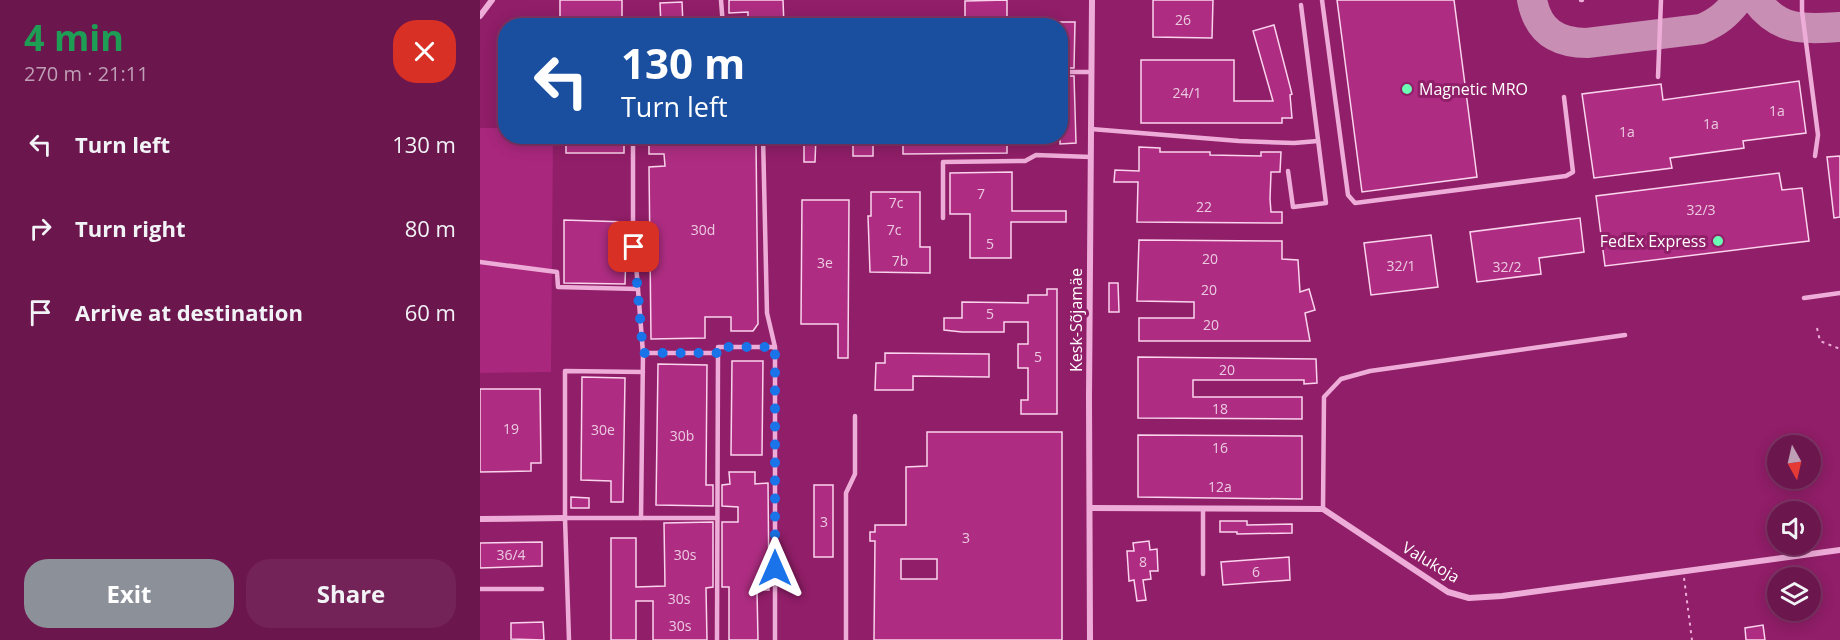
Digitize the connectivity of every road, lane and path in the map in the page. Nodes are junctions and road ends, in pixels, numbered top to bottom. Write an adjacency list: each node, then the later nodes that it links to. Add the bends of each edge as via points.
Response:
1 (492, 0): 8 (street)
2 (721, 0): 9 (lane)
3 (1092, 0): 11 (street, Kesk-Sõjamäe)
4 (1322, 0): 13 (lane, via 1348,195 1355,203 1566,176 1573,172)
5 (1661, 0): 12 (lane)
6 (1802, 0): 18 (lane, via 1818,135)
7 (1301, 5): 15 (lane)
8 (480, 16)
9 (722, 18)
10 (1068, 72): 11 (lane)
11 (1091, 72): 14 (street, Kesk-Sõjamäe)
12 (1658, 77)
13 (1564, 97)
14 (1091, 129): 15 (lane, via 1250,141); 19 (street, Kesk-Sõjamäe)
15 (1318, 141): 20 (lane, via 1326,203 1293,207)
16 (633, 144): 23 (lane)
17 (764, 144): 28 (lane, via 767,313)
18 (1815, 156)
19 (1090, 157): 21 (lane, via 1036,155 1025,161 943,162); 34 (street, Kesk-Sõjamäe)
20 (1288, 171)
21 (944, 218)
22 (480, 262): 23 (lane, via 558,272 558,287)
23 (638, 289): 30 (lane)
24 (1840, 293): 25 (lane)
25 (1804, 298)
26 (1817, 328): 29 (path, via 1820,341)
27 (1625, 335): 36 (lane, via 1370,371 1341,379 1324,397)
28 (775, 347): 31 (lane, via 718,347); 48 (lane)
29 (1840, 349)
30 (643, 353): 31 (lane); 32 (lane)
31 (718, 353): 39 (lane)
32 (642, 372): 37 (lane, via 565,371); 38 (lane)
33 (855, 416): 49 (lane, via 855,474 846,493)
34 (1090, 508): 35 (street); 50 (street, Kesk-Sõjamäe)
35 (1203, 509): 36 (street); 42 (lane)
36 (1323, 509): 41 (street, Valukoja, via 1448,592 1469,598)
37 (565, 518): 38 (lane); 40 (street); 46 (lane)
38 (640, 518): 39 (lane)
39 (717, 518): 47 (lane)
40 (480, 519)
41 (1840, 550)
42 (1203, 574)
43 (1684, 578): 51 (path)
44 (480, 589): 45 (lane)
45 (542, 589)
46 (568, 640)
47 (717, 640)
48 (775, 640)
49 (846, 640)
50 (1090, 640)
51 (1692, 640)

